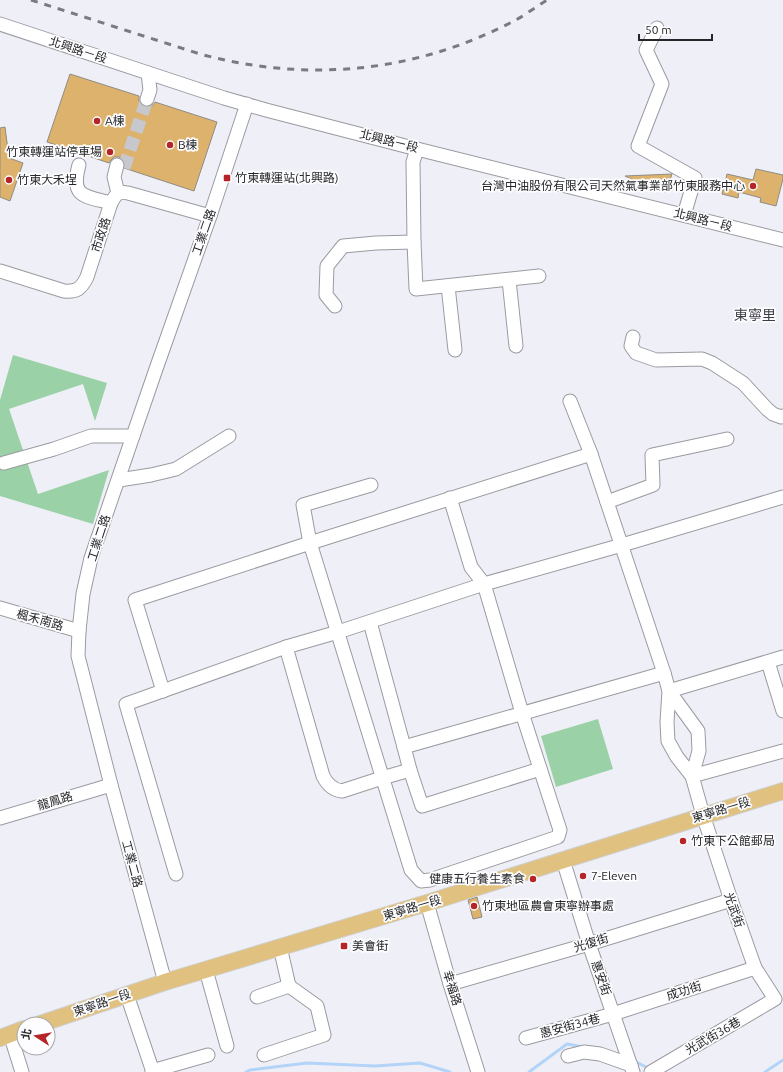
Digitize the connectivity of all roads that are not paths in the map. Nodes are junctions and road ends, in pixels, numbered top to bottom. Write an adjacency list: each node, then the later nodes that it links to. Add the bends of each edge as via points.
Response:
1 (0, 24): 3 (street, 北興路ㄧ段)
2 (657, 28): 10 (street, via 646,50 662,84 638,146 695,178)
3 (148, 73): 4 (street); 5 (street, 北興路ㄧ段)
4 (144, 98)
5 (247, 104): 6 (street, 北興路ㄧ段); 11 (street, 工業二路)
6 (417, 148): 10 (street, 北興路ㄧ段); 13 (street, via 413,162)
7 (79, 165): 9 (street, via 76,183 79,191 85,196)
8 (120, 166): 9 (street, via 114,177)
9 (115, 198): 11 (street, via 123,192); 14 (street, 市政路, via 87,277 78,290 64,291)
10 (684, 215): 12 (street, 北興路ㄧ段)
11 (210, 216): 24 (street, 工業二路)
12 (783, 240)
13 (414, 242): 17 (street, via 416,289); 18 (street, via 343,246 327,266 326,295)
14 (1, 275)
15 (539, 276): 16 (street)
16 (509, 280): 17 (street); 20 (street)
17 (448, 286): 21 (street)
18 (335, 306)
19 (633, 337): 23 (street, via 631,346 636,353 643,356 656,360 702,359 712,363 743,383 773,414)
20 (516, 346)
21 (455, 350)
22 (570, 401): 27 (street)
23 (783, 416)
24 (133, 436): 28 (street, via 91,436); 29 (street, 工業二路)
25 (229, 436): 29 (street, via 176,469)
26 (727, 439): 33 (street, via 652,455 653,486)
27 (591, 454): 32 (street); 33 (street)
28 (4, 463)
29 (119, 480): 39 (street, 工業二路, via 92,558 83,594)
30 (371, 485): 34 (street, via 303,505)
31 (783, 496): 35 (street)
32 (450, 498): 34 (street); 36 (street, via 471,567)
33 (607, 502): 35 (street)
34 (310, 543): 40 (street); 45 (street, via 135,600)
35 (622, 545): 36 (street); 44 (street)
36 (484, 584): 38 (street); 48 (street)
37 (0, 608): 39 (street, 楓禾南路)
38 (370, 622): 40 (street); 49 (street)
39 (79, 631): 55 (street, 工業二路, via 78,656)
40 (338, 632): 41 (street); 54 (street)
41 (286, 647): 45 (street); 54 (street, via 327,783 342,791)
42 (783, 657): 43 (street)
43 (768, 662): 46 (street); 47 (street)
44 (664, 673): 46 (street); 48 (street)
45 (163, 691): 60 (street, via 126,704)
46 (669, 691): 53 (street, via 668,741); 53 (street, via 698,731 699,751)
47 (783, 711)
48 (522, 713): 49 (street); 51 (street)
49 (404, 747): 52 (street)
50 (783, 751): 53 (street)
51 (540, 769): 52 (street, via 422,806); 54 (street, via 560,830 558,837 421,881 412,870)
52 (410, 770): 54 (street)
53 (692, 776): 57 (street, 光武街)
54 (382, 778)
55 (111, 785): 58 (street, 龍鳳路); 67 (street, 工業二路)
56 (783, 791): 57 (main road, 東寧路一段)
57 (703, 816): 59 (main road, 東寧路一段); 61 (street, 光武街)
58 (0, 818)
59 (563, 860): 62 (main road, 東寧路一段); 63 (street, 惠安街)
60 (176, 874)
61 (731, 900): 63 (street, 光復街); 65 (street, 光武街)
62 (427, 903): 64 (main road, 東寧路一段); 68 (street, 幸福路)
63 (589, 944): 68 (street, 光復街); 73 (street, 惠安街)
64 (280, 947): 66 (main road, 東寧路一段); 69 (street)
65 (755, 968): 72 (street, 光武街); 73 (street, 成功街)
66 (206, 970): 67 (main road, 東寧路一段); 77 (street)
67 (165, 982): 70 (main road, 東寧路一段)
68 (450, 984): 84 (street, 幸福路)
69 (289, 986): 71 (street); 79 (street, via 317,1006 324,1035)
70 (127, 995): 74 (main road, 東寧路一段); 83 (street)
71 (257, 996)
72 (775, 999): 85 (street, 光武街36巷)
73 (613, 1014): 76 (street, 惠安街34巷); 81 (street, 惠安街)
74 (56, 1019)
75 (11, 1034): 82 (street)
76 (526, 1038)
77 (227, 1046)
78 (208, 1055): 83 (street)
79 (264, 1055)
80 (568, 1056): 81 (street, via 584,1052 600,1054)
81 (632, 1068)
82 (22, 1072)
83 (152, 1072)
84 (478, 1072)
85 (651, 1072)

